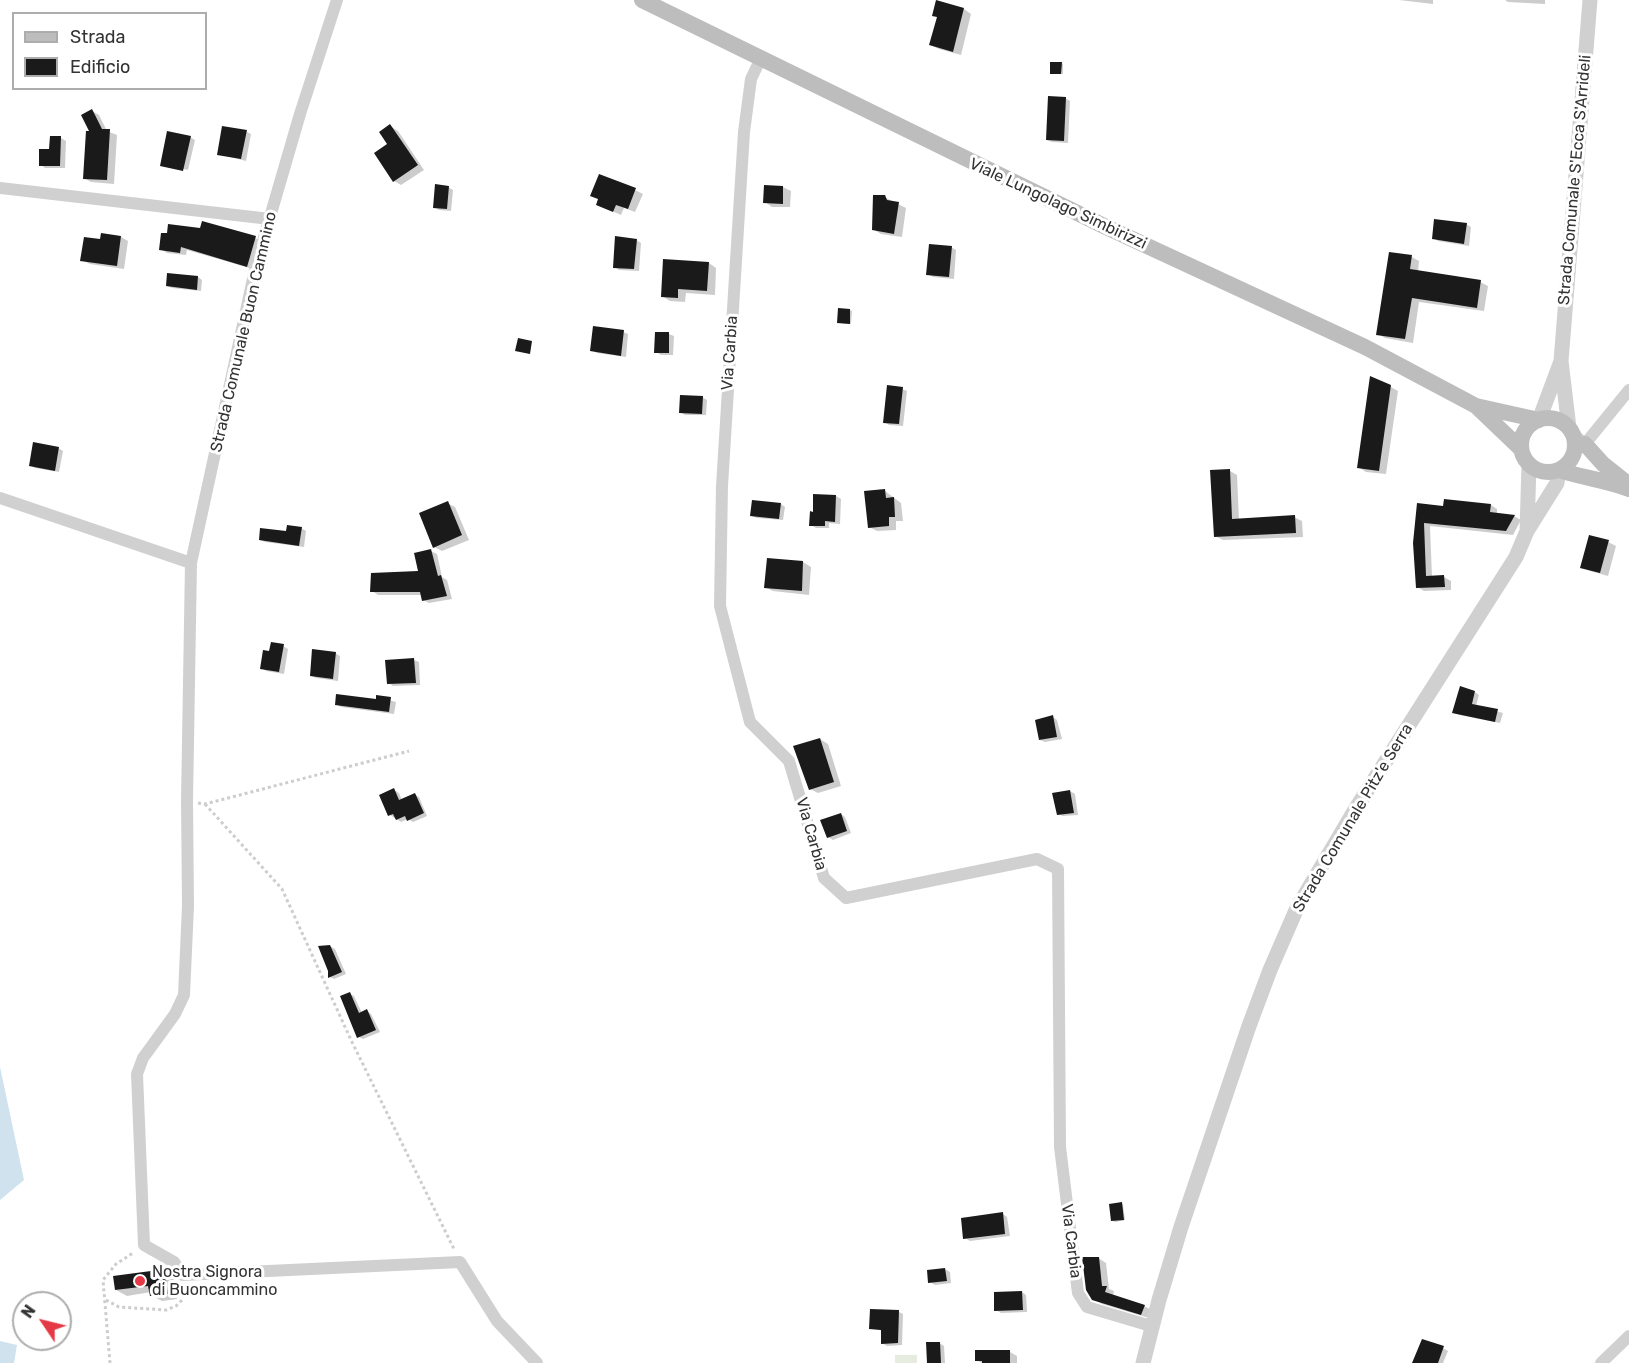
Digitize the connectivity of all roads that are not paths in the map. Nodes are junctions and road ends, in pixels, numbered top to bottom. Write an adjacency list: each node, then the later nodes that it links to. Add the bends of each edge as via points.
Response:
1 (337, 0): 6 (street, Strada Comunale Buon Cammino)
2 (642, 0): 4 (main road, Viale Lungolago Simbirizzi)
3 (1590, 0): 7 (street, Strada Comunale S'Ecca S'Arrideli)
4 (761, 58): 9 (main road, Viale Lungolago Simbirizzi, via 1365,348); 19 (street, Via Carbia, via 751,78 744,132 721,519 720,606 750,722 789,761 824,878 846,898 1037,859 1058,869 1060,1148 1078,1293 1087,1307)
5 (0, 188): 6 (street)
6 (270, 219): 18 (street, Strada Comunale Buon Cammino)
7 (1561, 361): 10 (street, Strada Comunale S'Ecca S'Arrideli); 11 (street, Strada Comunale S'Ecca S'Arrideli)
8 (1629, 390): 11 (street)
9 (1476, 406): 10 (main road, Viale Lungolago Simbirizzi); 12 (main road, Viale Lungolago Simbirizzi)
10 (1539, 420): 11 (main road, via 1556,419); 12 (main road, via 1526,431)
11 (1576, 436): 14 (main road, via 1568,465); 15 (main road)
12 (1521, 449): 13 (main road)
13 (1529, 464): 14 (main road, via 1540,471); 17 (street, Strada Comunale Pitz'e Serra)
14 (1559, 470): 15 (main road); 17 (street, Strada Comunale Pitz'e Serra, via 1557,483)
15 (1629, 487)
16 (0, 498): 18 (street)
17 (1527, 531): 19 (street, Strada Comunale Pitz'e Serra, via 1516,556 1350,817 1297,908 1249,1026)
18 (192, 563): 21 (street, Strada Comunale Buon Cammino, via 184,995 143,1058 136,1080 144,1245 174,1262 183,1275 460,1262 497,1321)
19 (1152, 1326): 22 (street, Strada Comunale Pitz'e Serra)
20 (1629, 1336): 23 (street)
21 (537, 1363)
22 (1143, 1363)
23 (1601, 1363)

